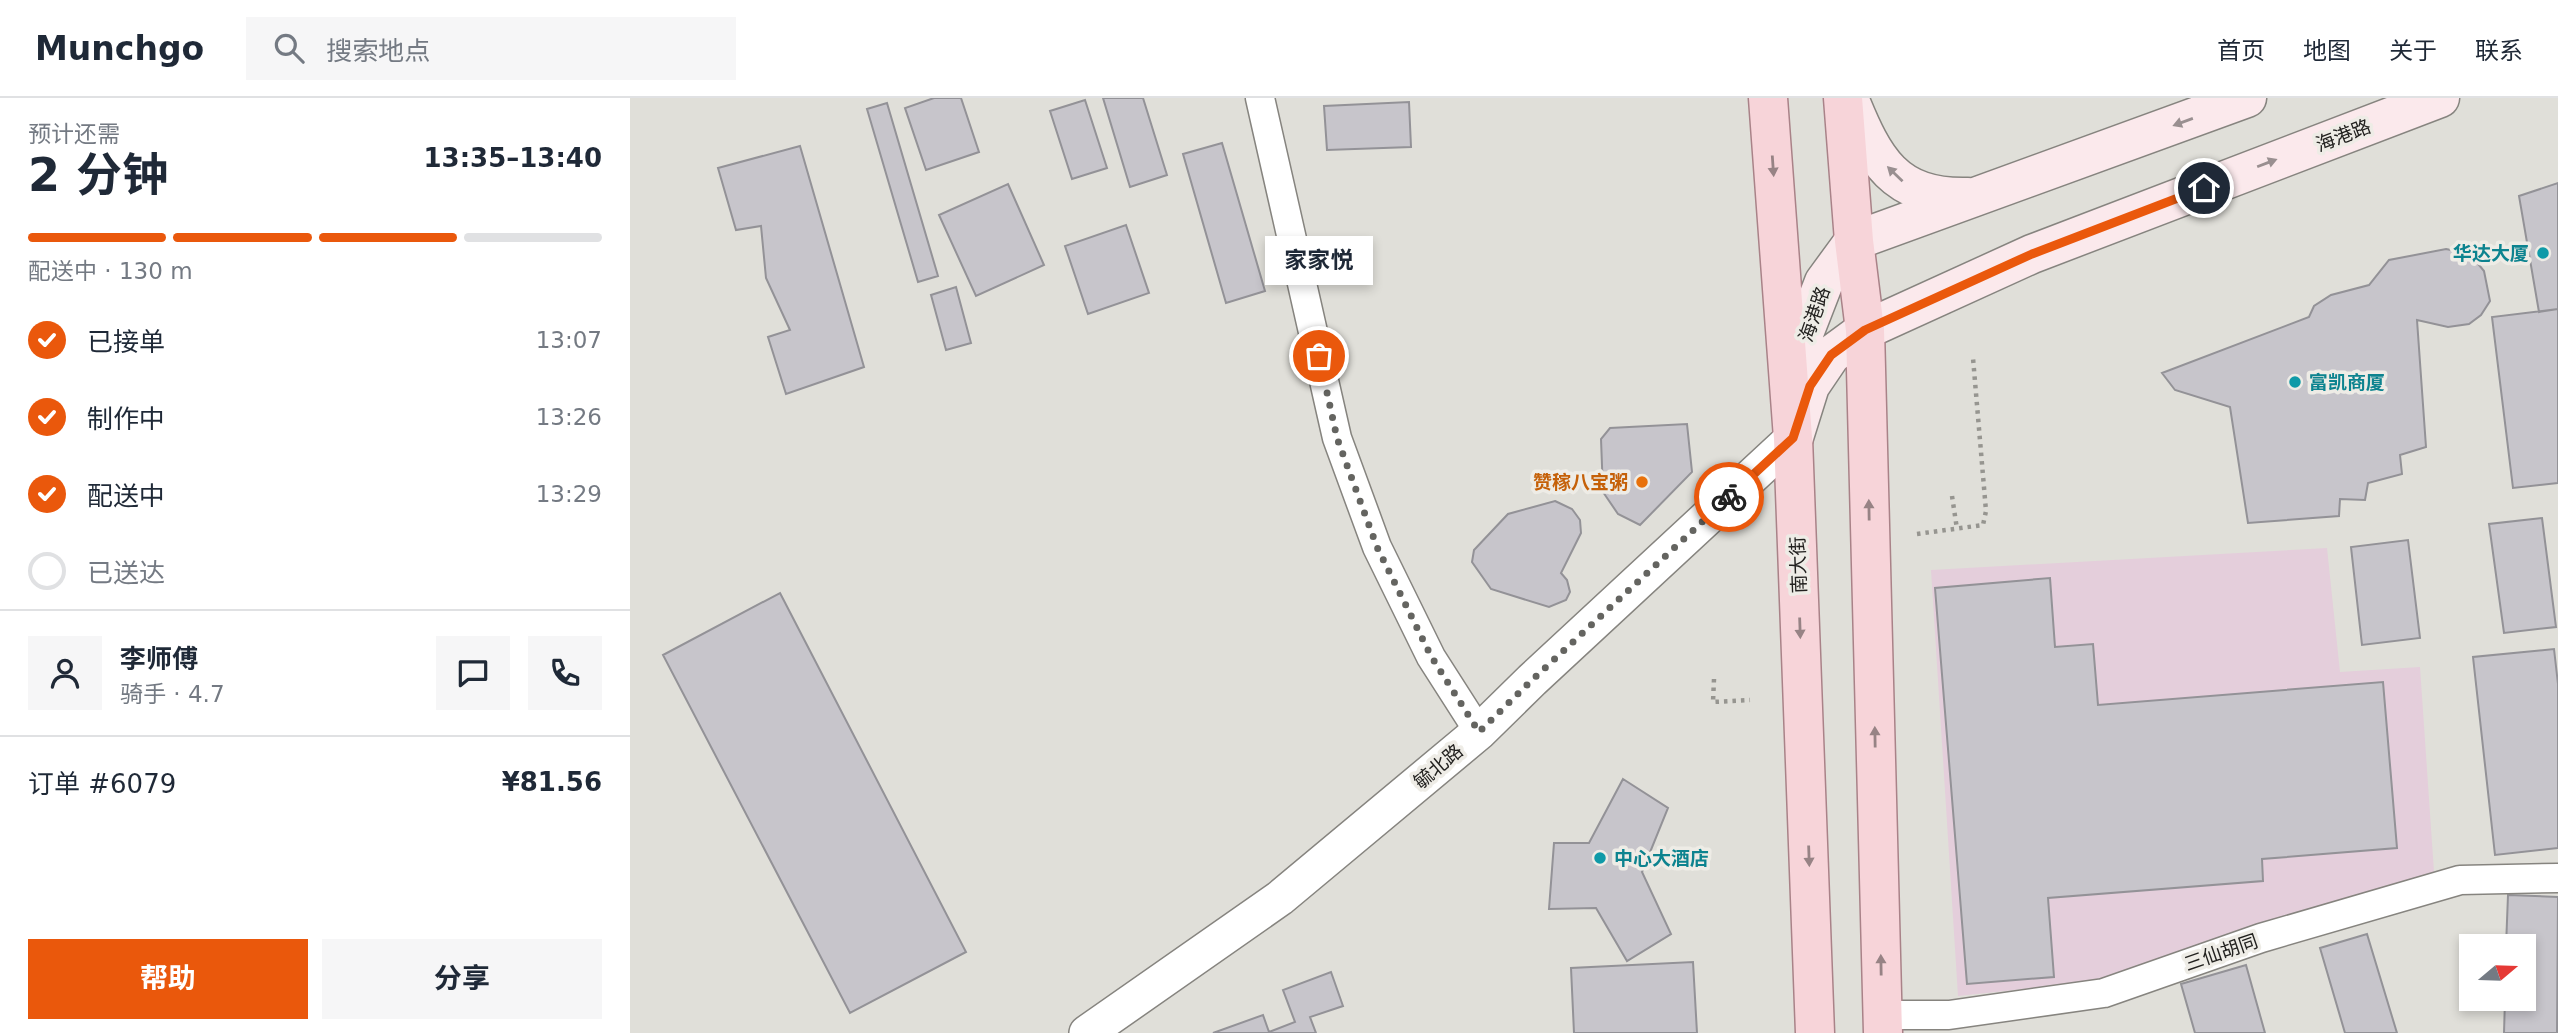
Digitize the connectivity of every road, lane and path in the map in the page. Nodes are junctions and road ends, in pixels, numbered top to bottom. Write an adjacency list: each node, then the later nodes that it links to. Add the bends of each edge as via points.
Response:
1 (1260, 98): 17 (street, via 1337,438 1377,547 1431,656)
2 (1768, 98): 11 (main road, 南大街, one-way to 11)
3 (1843, 98): 8 (main road)
4 (1849, 98): 7 (main road, one-way to 4, via 1936,196 1906,185 1875,153)
5 (2247, 98): 7 (main road, one-way to 7)
6 (2441, 98): 9 (main road, 海港路, one-way to 6, via 2032,254)
7 (1981, 197): 8 (main road)
8 (1854, 241): 9 (main road); 11 (main road, 海港路, via 1824,282 1803,336)
9 (1865, 330): 11 (main road, 海港路, via 1831,355 1810,386); 19 (main road, one-way to 9)
10 (1973, 358): 13 (path, via 1986,511 1983,525)
11 (1793, 438): 17 (street, 毓北路); 21 (main road, 南大街, one-way to 21)
12 (1952, 496): 13 (path)
13 (1957, 529): 14 (path)
14 (1917, 534)
15 (1714, 679): 16 (path, via 1713,702)
16 (1750, 700)
17 (1479, 732): 20 (street, 毓北路, via 1280,898)
18 (2558, 877): 19 (street, 三仙胡同, via 2460,880 2262,937 2104,993)
19 (1883, 1024)
20 (1087, 1033)
21 (1815, 1033)

